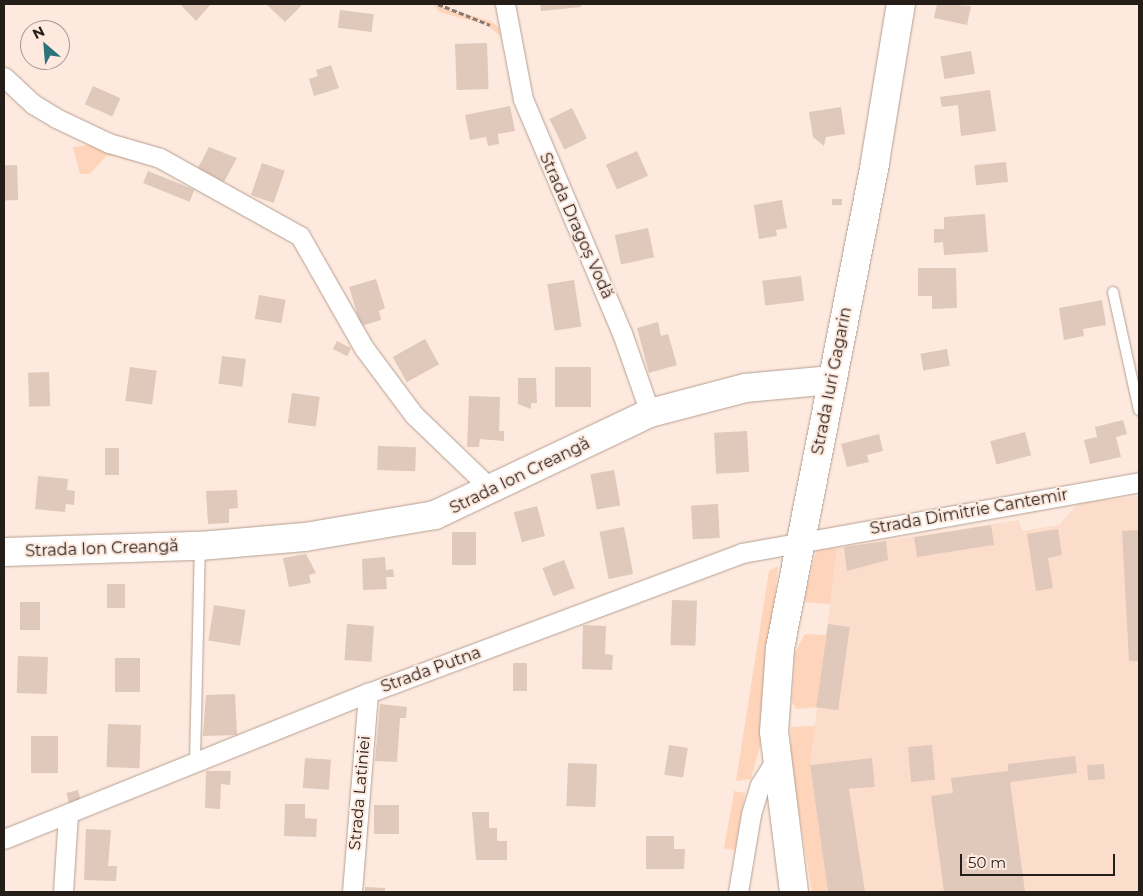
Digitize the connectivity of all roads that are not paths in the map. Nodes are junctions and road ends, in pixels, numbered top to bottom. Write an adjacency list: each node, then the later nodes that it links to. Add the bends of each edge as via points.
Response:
1 (505, 4): 7 (street, Strada Dragoș Vodă, via 508,38 533,126 622,332)
2 (901, 4): 5 (main road, Strada Iuri Gagarin)
3 (4, 77): 9 (street, via 33,104 56,118 109,143 160,158 300,236 364,348 414,415)
4 (1113, 292): 6 (lane)
5 (832, 380): 7 (main road, Strada Ion Creangă, via 745,388); 10 (main road, Strada Iuri Gagarin)
6 (1139, 410)
7 (650, 412): 9 (main road, Strada Ion Creangă)
8 (1139, 482): 10 (street, Strada Dimitrie Cantemir)
9 (492, 490): 11 (main road, Strada Ion Creangă, via 435,515 390,524)
10 (800, 543): 13 (street, Strada Putna, via 742,554); 14 (main road, Strada Iuri Gagarin, via 780,648)
11 (200, 546): 12 (main road, Strada Ion Creangă); 15 (lane, Strada Ion Creangă)
12 (4, 552)
13 (368, 693): 15 (street, Strada Putna); 19 (street, Strada Latiniei)
14 (776, 759): 20 (street, Strada Iuri Gagarin, via 760,785 751,814); 21 (main road, Strada Iuri Gagarin)
15 (195, 762): 16 (street, Strada Putna)
16 (68, 815): 17 (street, Strada Putna); 18 (street)
17 (4, 839)
18 (63, 892)
19 (352, 892)
20 (738, 892)
21 (794, 892)

